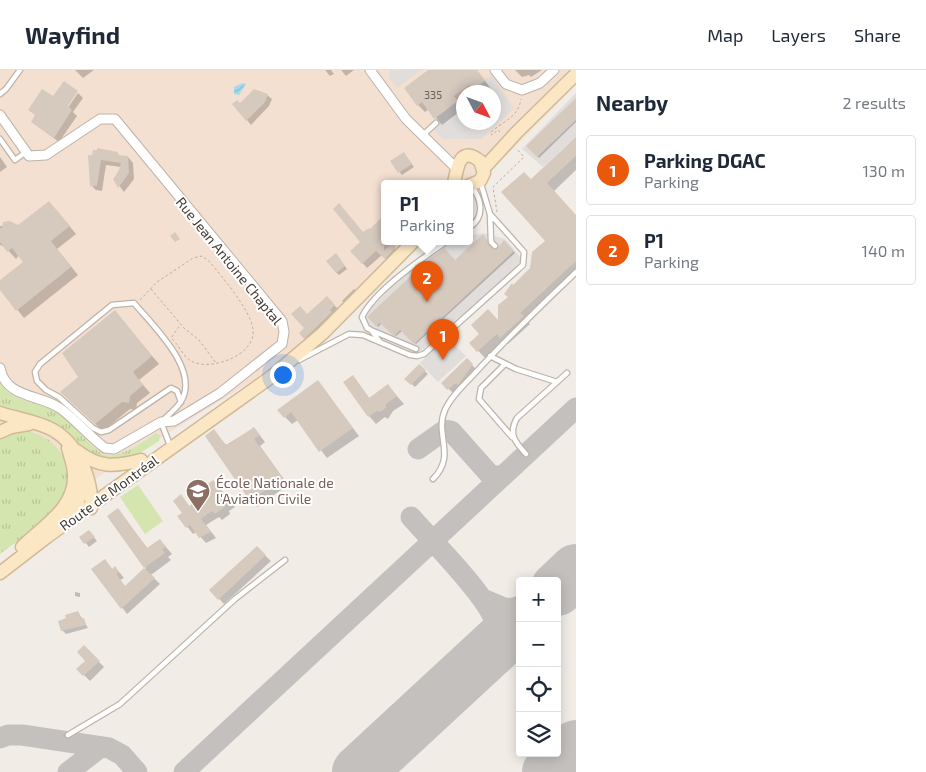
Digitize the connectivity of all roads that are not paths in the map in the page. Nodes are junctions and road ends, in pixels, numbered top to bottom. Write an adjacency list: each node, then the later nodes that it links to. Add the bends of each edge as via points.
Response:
1 (20, 70): 6 (lane)
2 (370, 70): 10 (street, via 406,119)
3 (495, 70): 4 (street, via 506,84 522,90 540,83)
4 (554, 70)
5 (576, 74): 9 (main road)
6 (0, 94)
7 (0, 115): 12 (street)
8 (436, 123): 10 (lane)
9 (517, 132): 13 (main road); 14 (main road)
10 (423, 135): 15 (street)
11 (0, 139): 12 (lane, via 15,160)
12 (26, 152): 41 (street, Rue Jean Antoine Chaptal, via 29,156 46,155 100,119 115,119 282,322 282,344 270,355 220,393 174,421)
13 (477, 158): 14 (main road); 15 (main road)
14 (484, 168): 15 (main road)
15 (464, 177)
16 (473, 190): 18 (lane)
17 (473, 191): 19 (lane, via 481,203 480,214)
18 (490, 214): 22 (lane, via 491,242); 29 (lane, via 524,252 523,265)
19 (473, 225)
20 (410, 245): 36 (main road, Route de Montréal, via 323,333)
21 (442, 245): 24 (lane, via 410,268 366,308 362,317 367,328)
22 (495, 246)
23 (576, 272): 32 (lane)
24 (372, 330): 25 (lane); 26 (lane)
25 (382, 335): 26 (lane); 31 (lane)
26 (376, 336): 27 (lane); 28 (lane)
27 (369, 337): 28 (lane); 36 (lane, via 349,334)
28 (380, 342): 29 (lane, via 417,356 425,356)
29 (437, 343): 30 (lane)
30 (444, 346)
31 (416, 349)
32 (490, 356): 33 (lane); 50 (lane, via 445,410 442,420 446,458 443,468)
33 (505, 364): 37 (lane); 44 (lane, via 481,388 479,399)
34 (0, 368): 41 (street, Rue Jean Antoine Chaptal, via 5,381 14,390 60,408 104,448 114,449)
35 (567, 373): 37 (lane)
36 (271, 376): 40 (main road, Route de Montréal)
37 (557, 382): 44 (lane, via 517,418 512,426)
38 (181, 402): 38 (lane, via 186,385 184,369 134,303 112,305 34,372 46,390 101,432 124,421 171,388 177,391); 41 (lane)
39 (0, 413): 42 (main road)
40 (218, 413): 46 (main road, Route de Montréal); 51 (main road, Route de Montréal)
41 (160, 422): 46 (lane)
42 (37, 424): 43 (main road, via 11,427); 45 (main road, via 52,429)
43 (0, 432)
44 (512, 437): 47 (lane)
45 (67, 443): 48 (main road, via 89,460 100,464 120,465); 49 (main road, via 78,457); 54 (main road, via 74,474 74,487 68,502 56,518)
46 (169, 443): 48 (main road, Route de Montréal)
47 (526, 454)
48 (141, 460): 51 (main road, Route de Montréal)
49 (83, 471): 51 (main road, via 91,488); 52 (main road, via 82,490)
50 (433, 479)
51 (91, 503): 52 (main road, Route de Montréal); 53 (main road, Route de Montréal)
52 (75, 511): 53 (main road); 54 (main road, Route de Montréal)
53 (48, 536): 57 (main road, Route de Montréal)
54 (22, 547): 56 (main road, Route de Montréal)
55 (285, 560): 58 (lane, via 235,598 120,704)
56 (0, 564)
57 (0, 574)
58 (68, 735)

